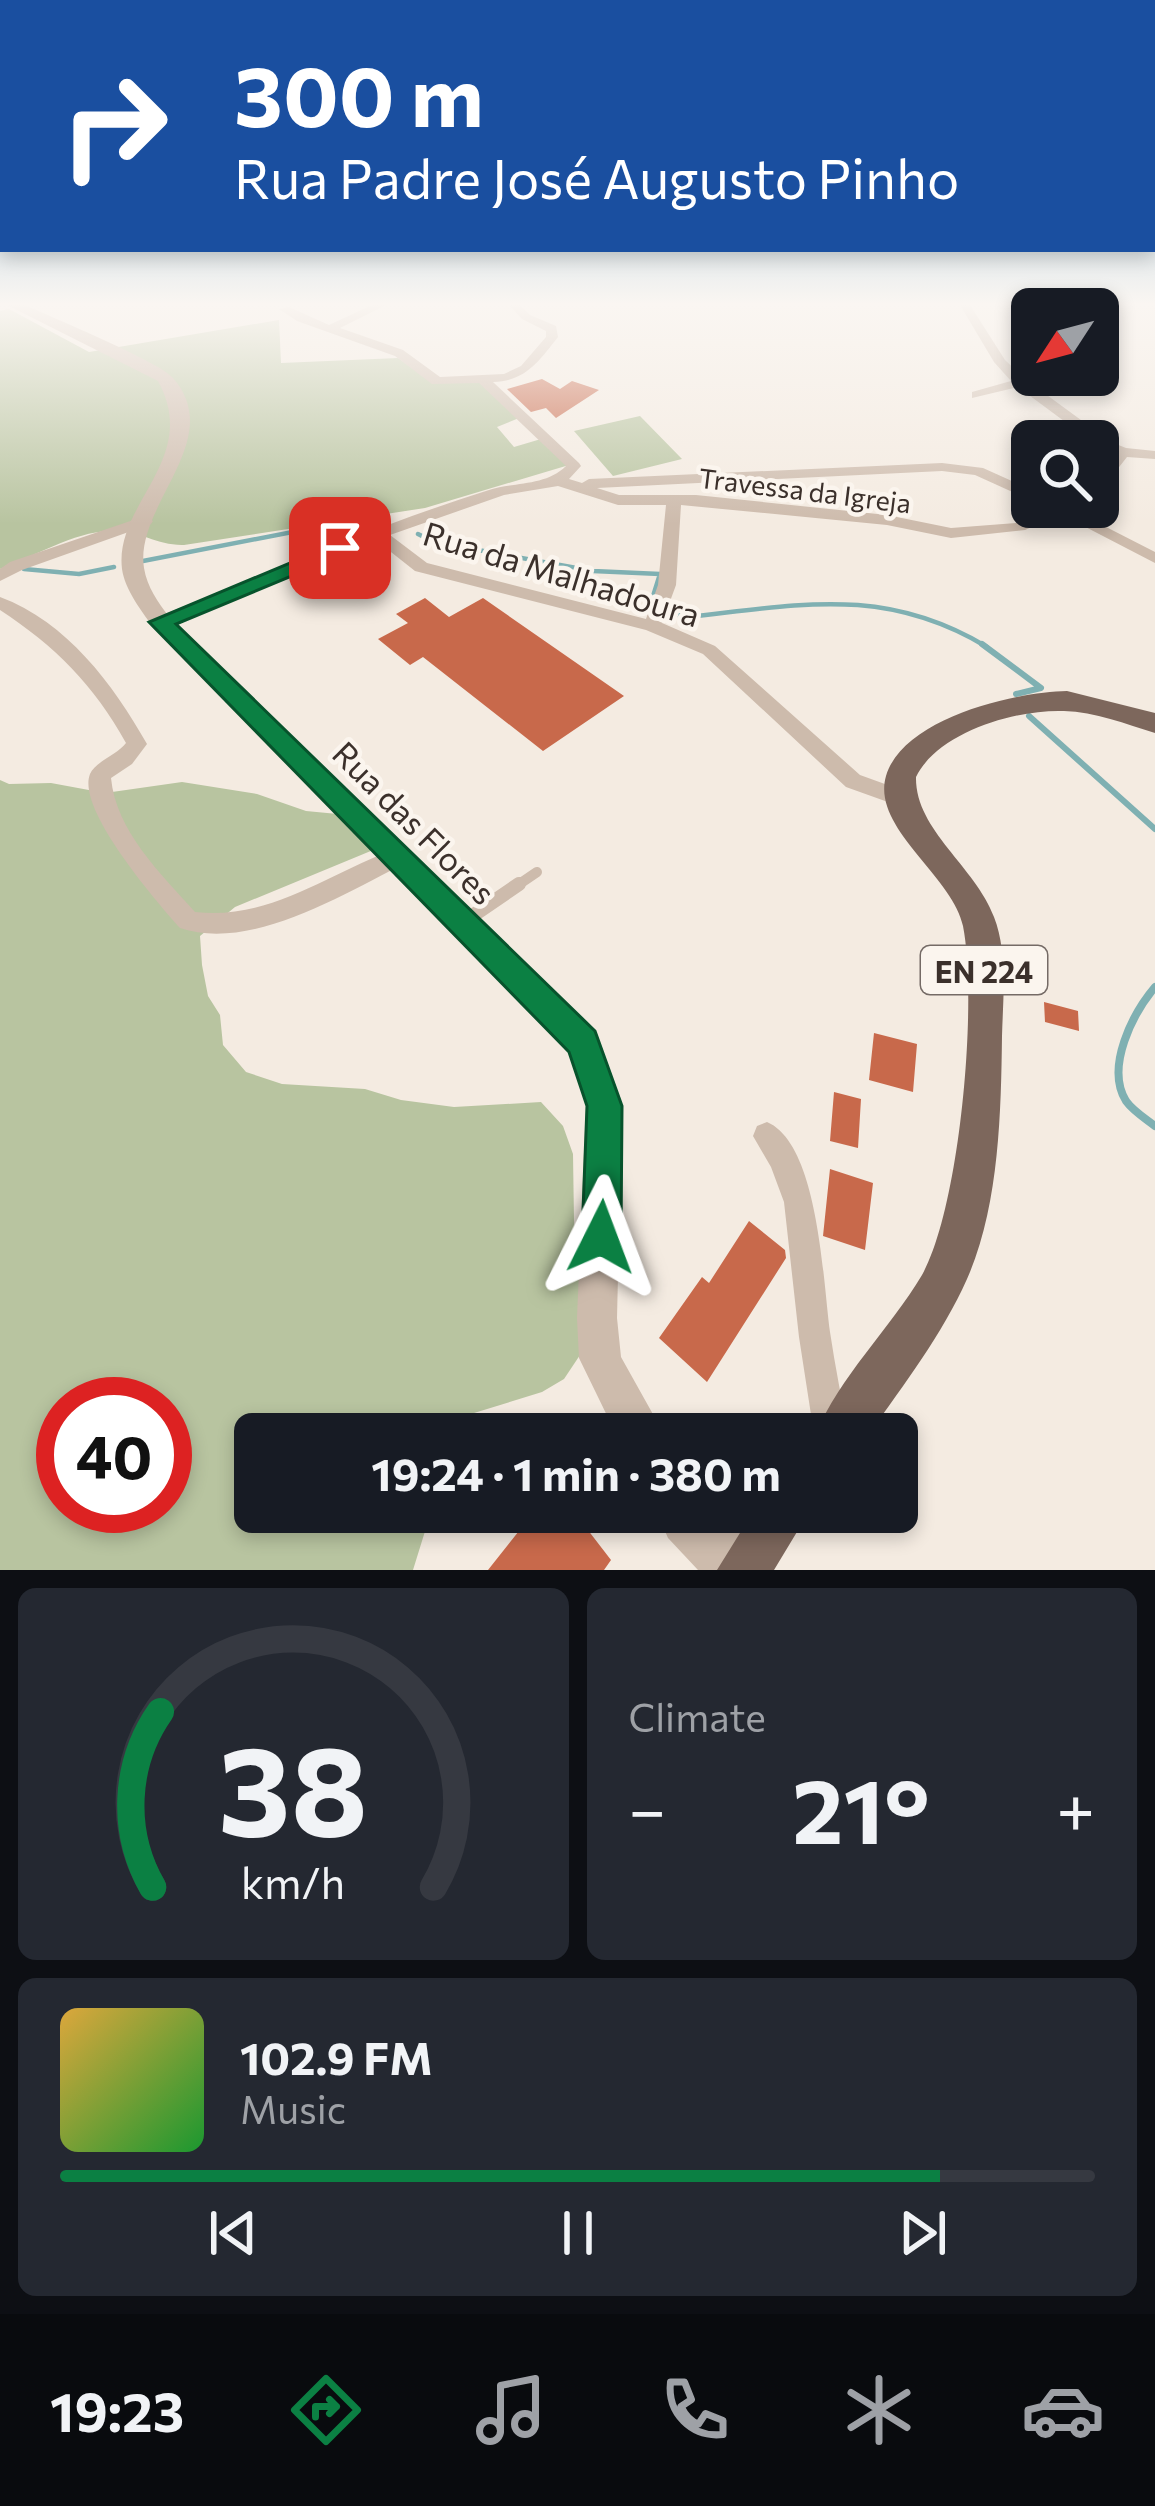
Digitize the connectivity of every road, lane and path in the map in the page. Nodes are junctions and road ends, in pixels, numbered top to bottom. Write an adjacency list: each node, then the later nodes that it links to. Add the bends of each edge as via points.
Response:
1 (165, 378): 15 (street, Rua das Flores, via 177,393 176,456)
2 (432, 378): 4 (street)
3 (497, 378): 4 (street)
4 (485, 382): 11 (street, via 574,466)
5 (1011, 385): 6 (street)
6 (977, 395)
7 (1039, 396): 8 (street)
8 (1123, 452): 9 (street); 10 (street)
9 (1155, 454)
10 (1119, 458)
11 (559, 481): 14 (street, Travessa da Igreja, via 618,500); 18 (street, via 501,491)
12 (589, 484): 13 (street, via 942,467)
13 (1011, 486)
14 (674, 500): 16 (street, Travessa da Igreja, via 951,533); 23 (street, via 667,585)
15 (145, 521): 20 (street); 22 (street, Rua das Flores, via 132,557 140,592)
16 (1011, 528)
17 (1096, 528): 19 (street)
18 (377, 533): 22 (street); 23 (street, Rua da Malhadoura, via 421,567)
19 (1155, 558)
20 (0, 576)
21 (0, 602): 26 (street, via 64,644 112,697 137,744 100,775 99,788 131,853 188,921 224,927)
22 (161, 622): 26 (street, Rua das Flores)
23 (652, 626): 25 (street, Rua da Malhadoura, via 709,650 853,781)
24 (1155, 723): 25 (main road, via 1065,701 1004,710 916,752 902,772)
25 (899, 798): 32 (main road, EN 224, via 965,887 980,924 971,1202 952,1263)
26 (398, 856): 28 (street, Rua das Flores)
27 (537, 872): 28 (lane)
28 (464, 921): 30 (street, Rua das Flores, via 565,1021 596,1070 605,1156 600,1358)
29 (767, 1136): 31 (street, via 787,1160 804,1222)
30 (627, 1413)
31 (831, 1413)
32 (851, 1413)
33 (685, 1533): 38 (street)
34 (696, 1533): 37 (street, via 716,1555)
35 (740, 1533): 37 (street)
36 (769, 1533): 37 (main road)
37 (745, 1568)
38 (693, 1570)

